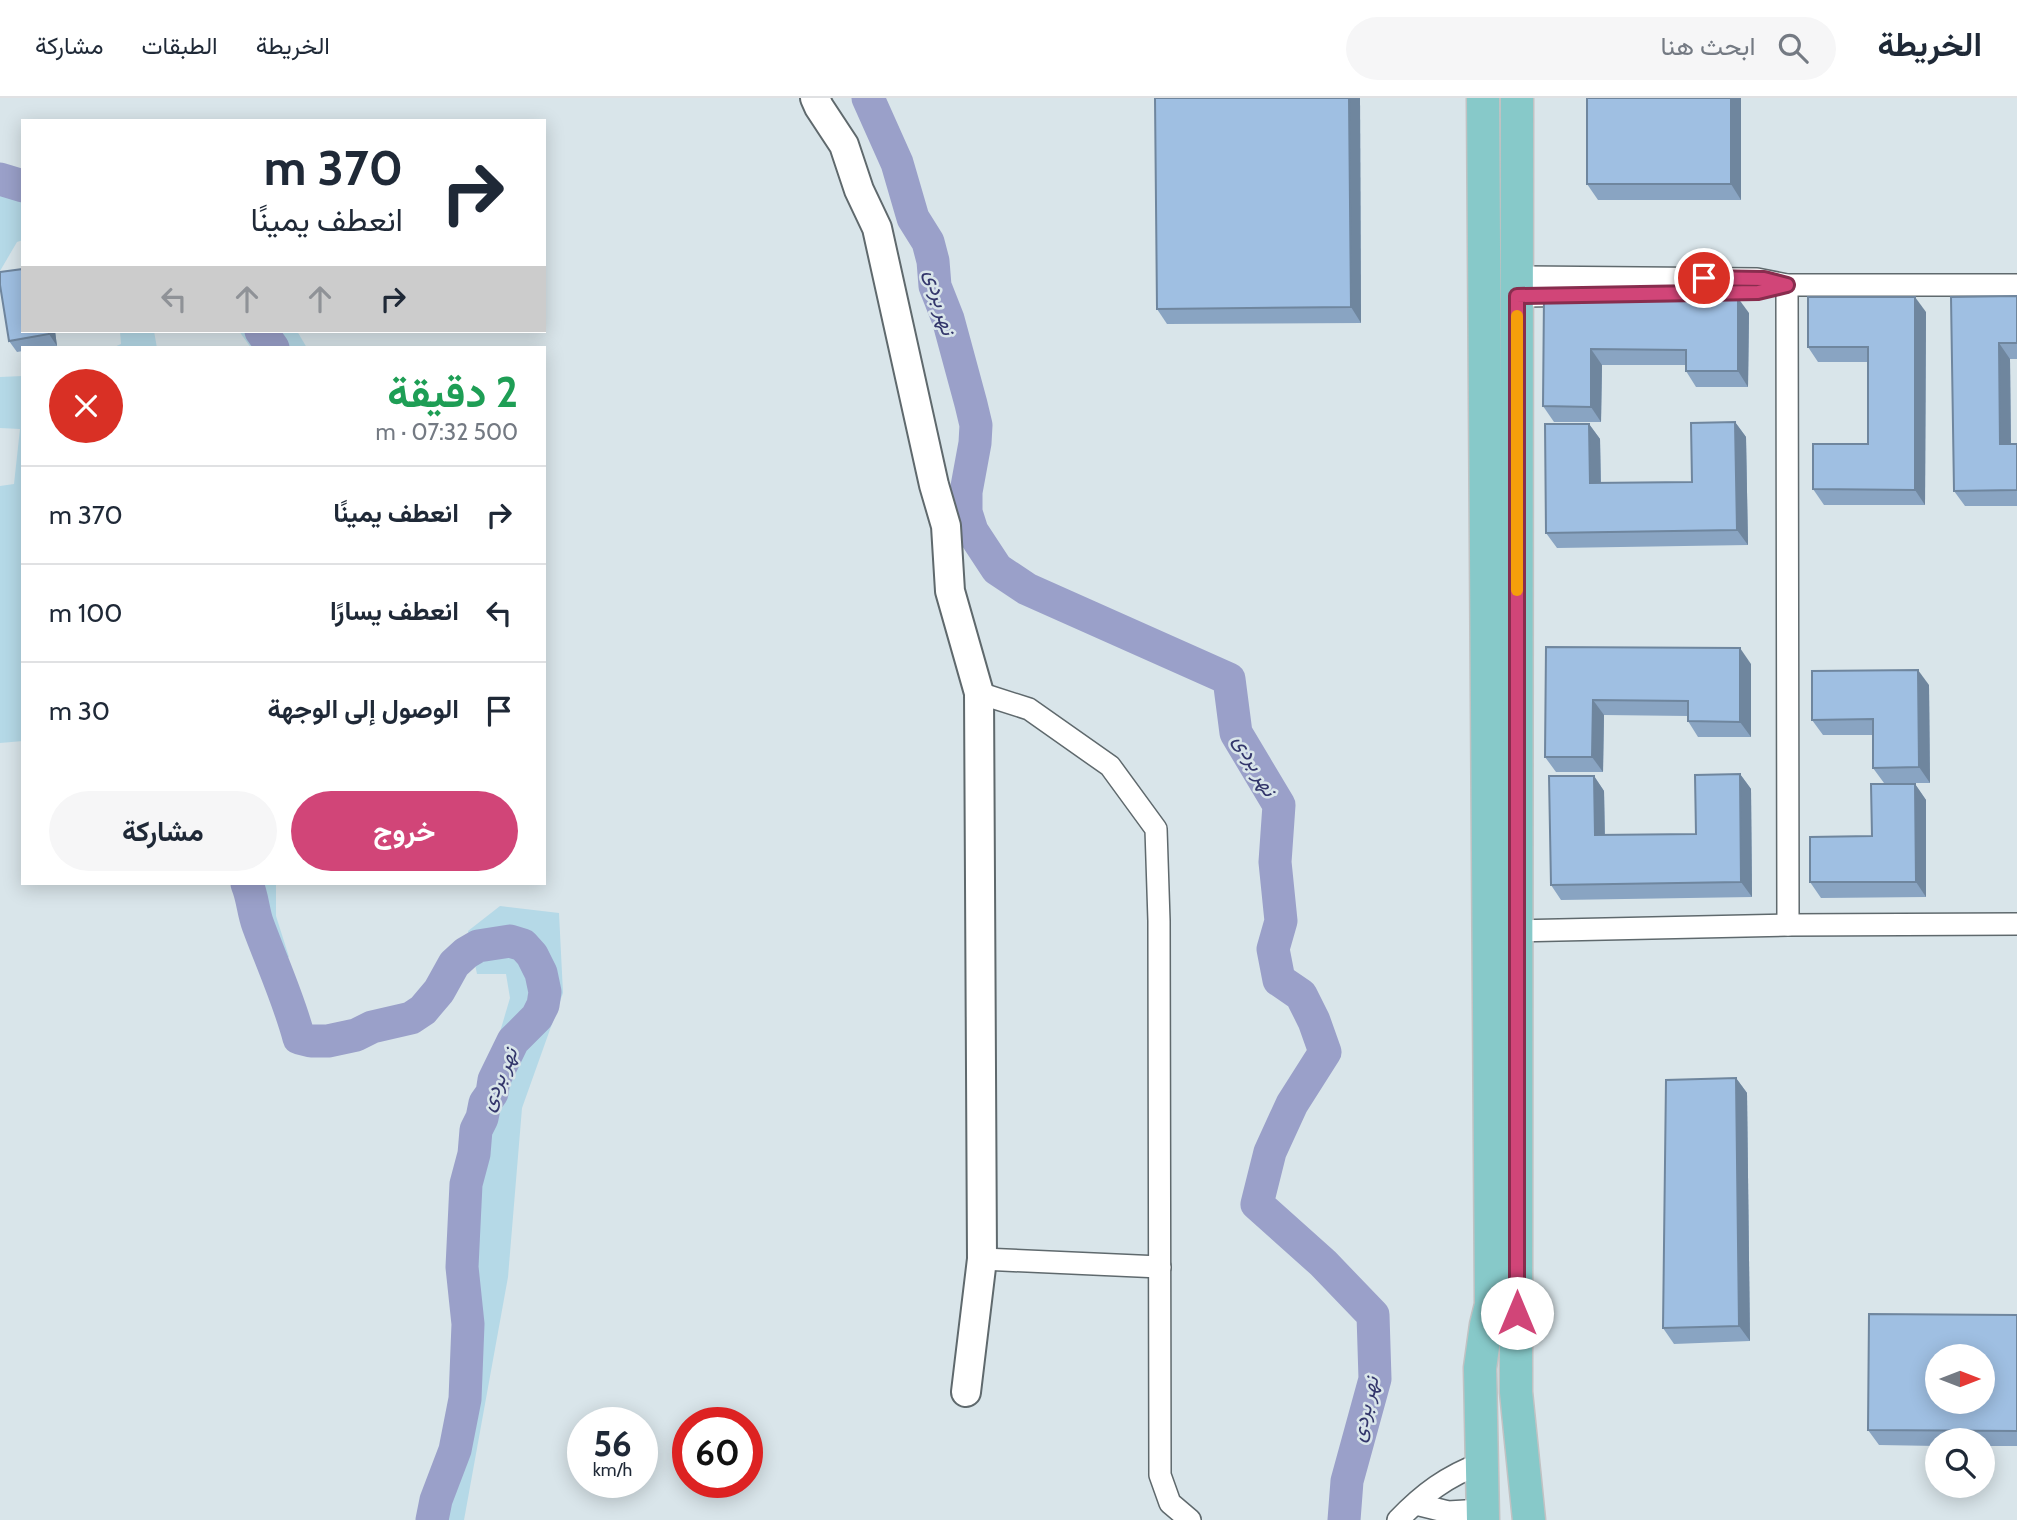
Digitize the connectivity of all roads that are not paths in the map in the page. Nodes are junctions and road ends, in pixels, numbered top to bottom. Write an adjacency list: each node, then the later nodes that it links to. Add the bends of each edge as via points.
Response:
1 (815, 98): 8 (street, via 844,145 877,228)
2 (833, 98): 8 (street, via 888,217 924,367)
3 (1483, 98): 16 (main road, via 1491,1305 1480,1368)
4 (1517, 98): 7 (main road)
5 (1787, 285): 6 (street); 7 (street, via 1758,292); 11 (street)
6 (2017, 285)
7 (1517, 286): 12 (main road)
8 (934, 485): 9 (street, via 946,526 950,591)
9 (979, 693): 13 (street); 14 (street, via 1029,709 1110,766 1156,829)
10 (2017, 924): 11 (street)
11 (1788, 925): 12 (street)
12 (1516, 931): 19 (main road, via 1516,1392)
13 (982, 1259): 14 (street); 15 (street)
14 (1160, 1267): 20 (street, via 1160,1475 1170,1503)
15 (965, 1392)
16 (1482, 1463): 17 (street, via 1437,1484); 18 (main road)
17 (1416, 1504): 18 (street); 21 (street)
18 (1483, 1515)
19 (1535, 1517)
20 (1189, 1520)
21 (1398, 1520)

